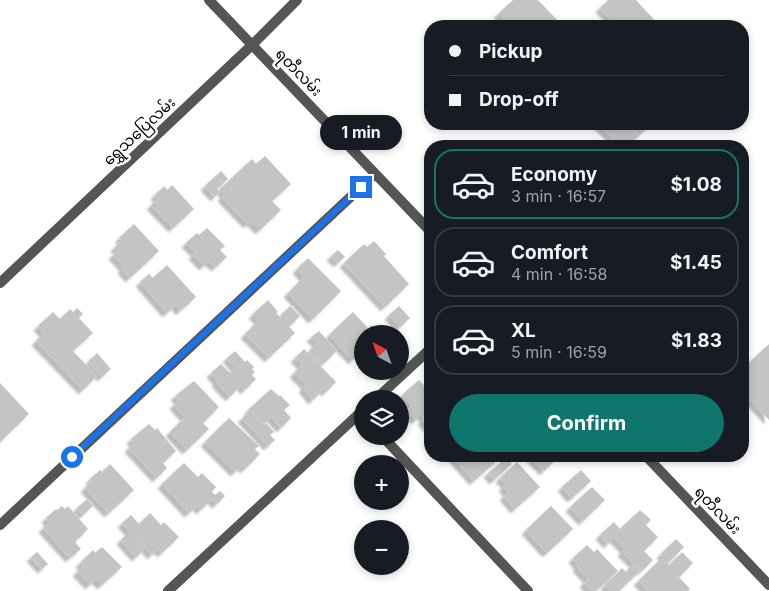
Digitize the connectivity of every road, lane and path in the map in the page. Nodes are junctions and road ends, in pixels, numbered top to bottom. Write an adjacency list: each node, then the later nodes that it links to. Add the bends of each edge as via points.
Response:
1 (209, 0): 3 (street, ရတီလမ်း)
2 (297, 0): 3 (street, ရွှေသပြေလမ်း)
3 (252, 45): 4 (street, ရတီလမ်း); 6 (street, ရွှေသပြေလမ်း)
4 (376, 174): 5 (street, ရတီလမ်း); 12 (street)
5 (424, 225)
6 (0, 283)
7 (424, 355): 8 (street)
8 (386, 390)
9 (354, 420): 14 (street)
10 (390, 445): 15 (street)
11 (652, 462): 13 (street, ရတီလမ်း)
12 (0, 525)
13 (769, 585)
14 (168, 591)
15 (528, 591)

